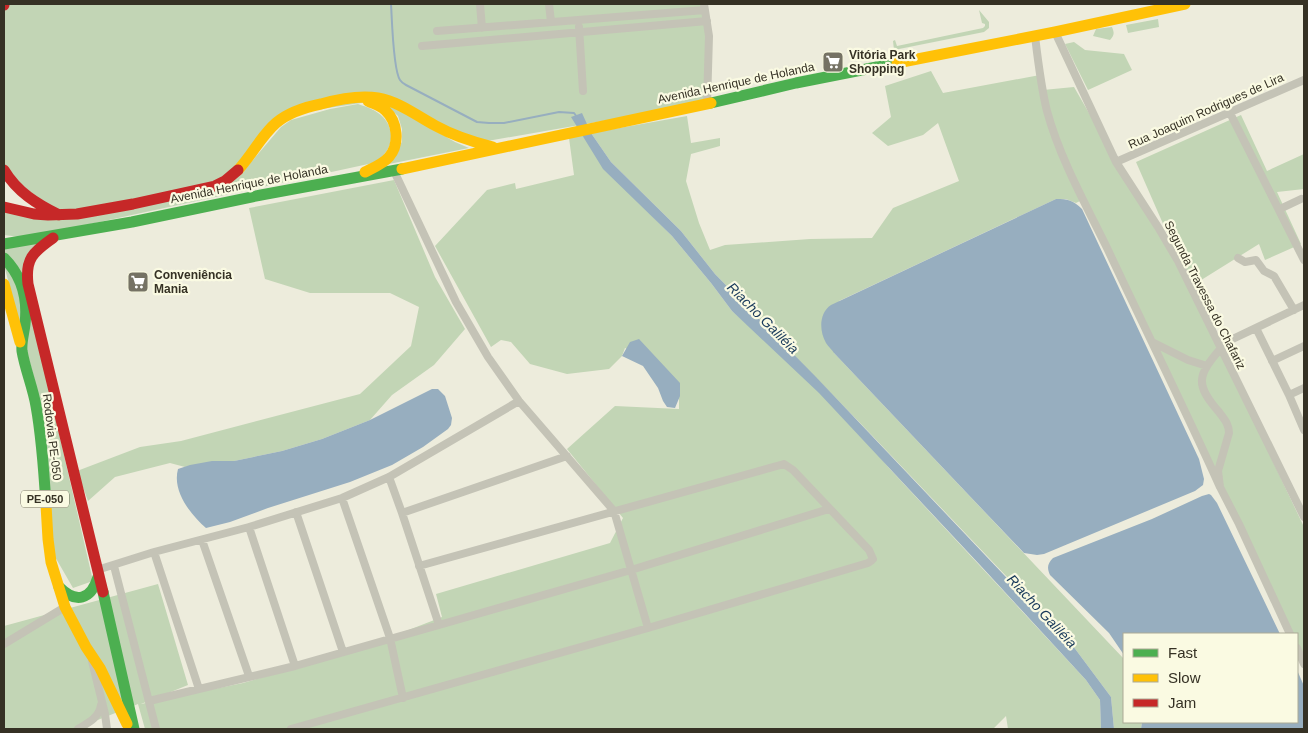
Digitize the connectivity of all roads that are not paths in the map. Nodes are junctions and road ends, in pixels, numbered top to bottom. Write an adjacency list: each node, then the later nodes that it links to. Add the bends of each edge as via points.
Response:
1 (480, 4): 11 (street)
2 (549, 4): 9 (street)
3 (1185, 4): 5 (main road, Avenida Henrique de Holanda)
4 (705, 7): 6 (street); 8 (street)
5 (1159, 7): 14 (main road, Avenida Henrique de Holanda)
6 (638, 15): 7 (street); 10 (street)
7 (578, 20): 9 (street); 13 (street)
8 (707, 21): 10 (street); 20 (street)
9 (551, 22): 11 (street)
10 (639, 27): 13 (street)
11 (482, 28): 12 (street)
12 (437, 31)
13 (579, 32): 16 (street); 18 (street)
14 (1055, 32): 15 (main road, Avenida Henrique de Holanda); 23 (street, Segunda Travessa do Chafariz)
15 (1035, 36): 20 (main road, Avenida Henrique de Holanda); 40 (street, via 1046,102 1056,138)
16 (422, 46)
17 (1304, 80): 21 (street, Rua Joaquim Rodrigues de Lira)
18 (584, 91)
19 (361, 97): 22 (main road, Avenida Henrique de Holanda, via 387,100 448,133); 26 (main road, via 385,110 394,122 397,138 388,158); 30 (main road, Avenida Henrique de Holanda, via 311,106 288,114 273,126 224,183 94,212)
20 (707, 104): 22 (main road, Avenida Henrique de Holanda)
21 (1230, 113): 23 (street, Rua Joaquim Rodrigues de Lira); 35 (street)
22 (498, 148): 25 (main road, Avenida Henrique de Holanda)
23 (1116, 162): 41 (street, Segunda Travessa do Chafariz, via 1178,261)
24 (4, 170): 30 (main road, via 22,193)
25 (394, 171): 26 (main road, Avenida Henrique de Holanda); 48 (street, via 456,302 488,357)
26 (354, 178): 31 (main road, Avenida Henrique de Holanda / PE-050)
27 (1303, 200): 29 (street)
28 (4, 207): 30 (main road, Avenida Henrique de Holanda, via 36,215)
29 (1282, 208)
30 (58, 215)
31 (57, 235): 32 (main road, Avenida Henrique de Holanda / PE-050); 65 (main road, Rodovia PE-050 / PE-050, via 30,258 26,267 28,284)
32 (4, 244)
33 (4, 258): 43 (main road, Rodovia PE-050 / PE-050, via 22,286 26,313)
34 (1238, 258): 38 (street, via 1245,262 1257,261 1264,271 1272,274)
35 (1304, 260)
36 (4, 284): 43 (main road)
37 (1304, 305): 38 (street)
38 (1294, 310): 39 (street)
39 (1256, 328): 41 (street); 44 (street)
40 (1151, 342): 45 (street); 52 (street)
41 (1220, 346): 45 (street); 58 (street, Segunda Travessa do Chafariz)
42 (1304, 346): 44 (street)
43 (22, 349): 66 (main road, Rodovia PE-050 / PE-050, via 36,406 44,465 48,539)
44 (1272, 361): 47 (street)
45 (1207, 366): 52 (street, via 1202,380 1205,394 1229,429 1218,471)
46 (1304, 388): 47 (street)
47 (1289, 395): 49 (street)
48 (519, 400): 50 (street); 51 (street)
49 (1304, 430)
50 (567, 456): 55 (street); 57 (street)
51 (390, 477): 53 (street); 57 (street)
52 (1220, 487): 70 (street)
53 (342, 498): 56 (street); 71 (street)
54 (829, 509): 55 (street, via 784,464); 64 (street); 69 (street, via 869,550 871,561)
55 (614, 511): 63 (street); 64 (street)
56 (296, 512): 59 (street); 75 (street)
57 (402, 512): 63 (street)
58 (1304, 517)
59 (249, 527): 60 (street); 77 (street)
60 (202, 540): 61 (street); 78 (street)
61 (154, 552): 62 (street); 79 (street)
62 (114, 566): 65 (street); 82 (street)
63 (419, 566): 68 (street)
64 (630, 570): 68 (street); 69 (street)
65 (98, 574): 66 (main road, via 96,586 82,597 73,598); 86 (main road, Rodovia PE-050 / PE-050)
66 (59, 587): 67 (main road, Rodovia PE-050 / PE-050)
67 (65, 607): 72 (street); 74 (main road, Rodovia PE-050 / PE-050)
68 (439, 625): 71 (street)
69 (648, 628): 80 (street)
70 (1290, 633)
71 (390, 638): 75 (street); 80 (street)
72 (4, 644)
73 (1298, 650): 76 (street)
74 (90, 652): 81 (street); 85 (main road, Rodovia PE-050 / PE-050)
75 (343, 652): 77 (street)
76 (1304, 664)
77 (295, 666): 78 (street)
78 (248, 676): 79 (street)
79 (199, 689): 82 (street)
80 (403, 698): 88 (street)
81 (102, 700): 83 (street, via 99,713); 84 (street)
82 (150, 701): 87 (street)
83 (78, 729)
84 (107, 729)
85 (129, 729)
86 (134, 729)
87 (156, 729)
88 (291, 729)

